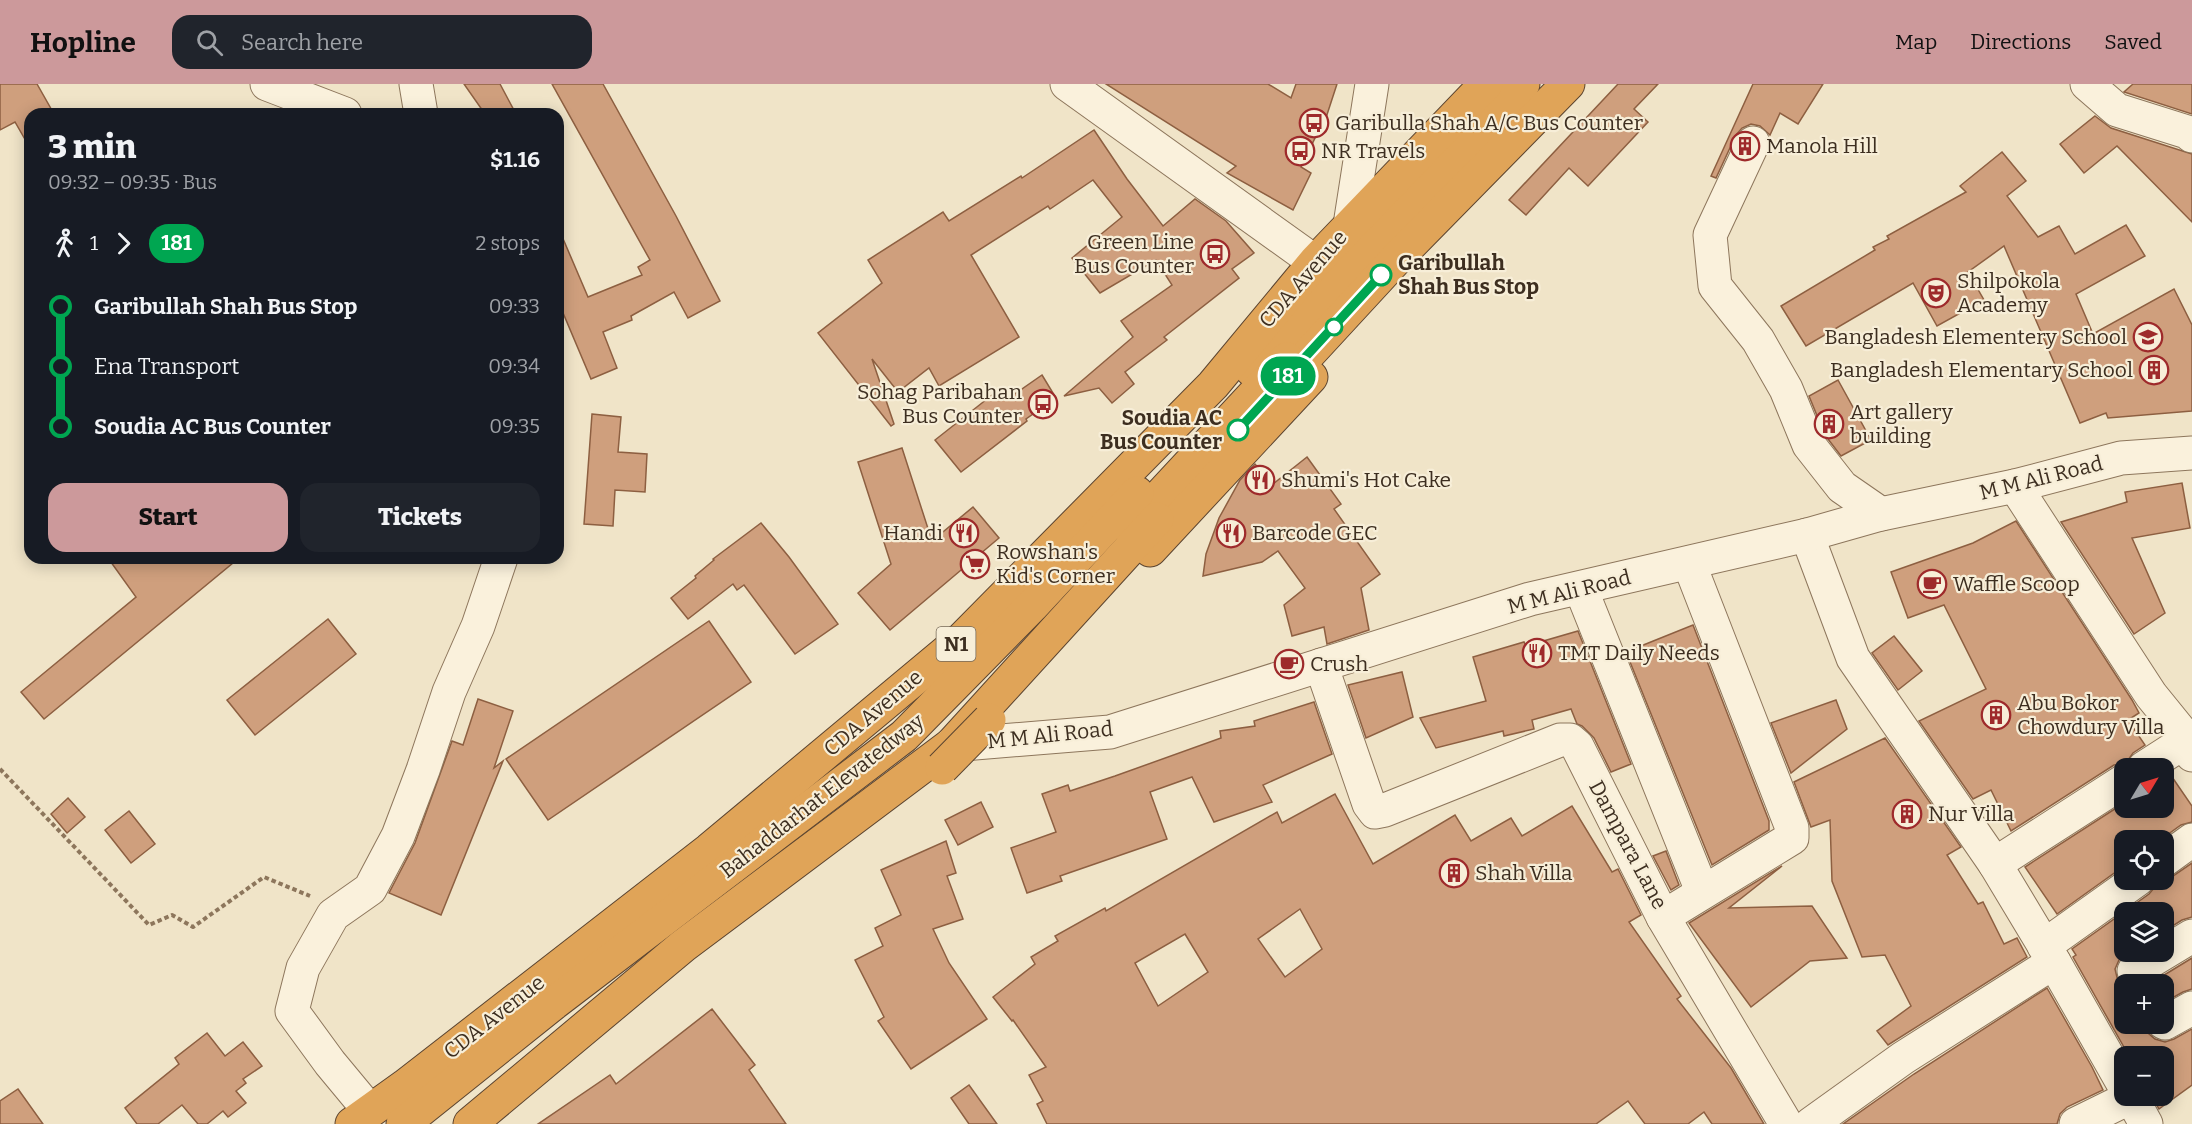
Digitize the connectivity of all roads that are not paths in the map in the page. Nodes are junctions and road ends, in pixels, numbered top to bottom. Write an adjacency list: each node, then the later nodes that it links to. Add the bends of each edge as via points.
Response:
1 (267, 84): 11 (street)
2 (416, 84): 12 (street)
3 (1067, 84): 16 (street)
4 (1372, 84): 15 (street)
5 (1486, 84): 15 (highway, CDA Avenue / N1)
6 (1523, 84): 43 (highway, Bahaddarhat Elevatedway, via 1032,606 904,736 554,1003)
7 (1548, 84): 44 (highway, Bahaddarhat Elevatedway, via 1207,443 1049,618 908,762 573,1011)
8 (1568, 84): 26 (highway, via 1398,256)
9 (1593, 84): 26 (highway, bridge, via 1269,421 1047,661 989,720)
10 (2087, 84): 13 (street, via 2117,110)
11 (329, 108)
12 (420, 108)
13 (2192, 136)
14 (1752, 143): 19 (street, via 1710,235 1715,286 1758,340 1786,389 1809,445 1842,487)
15 (1350, 225): 16 (highway, CDA Avenue / N1)
16 (1315, 262): 42 (highway, CDA Avenue / N1, via 1213,385 962,639 709,850)
17 (2192, 453): 18 (street, M M Ali Road, via 2121,458)
18 (2016, 486): 19 (street, M M Ali Road); 25 (street)
19 (1881, 514): 20 (street, M M Ali Road)
20 (1807, 535): 21 (street, M M Ali Road); 31 (street, via 1853,658)
21 (1689, 563): 23 (street, M M Ali Road); 33 (street, Dampara Lane, via 1792,828 1792,838)
22 (499, 564): 42 (street, via 398,836 370,889 333,915 303,968 292,1011 353,1088)
23 (1581, 589): 24 (street, M M Ali Road, via 1530,599); 33 (street)
24 (1321, 665): 26 (street, M M Ali Road, via 1110,732); 34 (street, Dampara Lane, via 1375,812 1560,740 1570,740 1577,746)
25 (2189, 748): 27 (street)
26 (946, 756): 45 (highway, via 683,946); 46 (highway)
27 (2166, 758)
28 (2114, 787): 31 (street)
29 (2192, 840): 30 (street)
30 (2174, 853)
31 (1995, 864): 36 (street)
32 (2125, 890): 36 (street)
33 (1702, 891): 34 (street, Dampara Lane)
34 (1663, 917): 47 (street)
35 (2192, 936): 37 (street, via 2134,971)
36 (2049, 954): 40 (street); 48 (street)
37 (2135, 974)
38 (2192, 1008): 39 (street)
39 (2174, 1018)
40 (2114, 1067)
41 (2119, 1106): 49 (street)
42 (360, 1117)
43 (403, 1124)
44 (437, 1124)
45 (470, 1124)
46 (493, 1124)
47 (1786, 1124)
48 (1810, 1124)
49 (2076, 1124)

